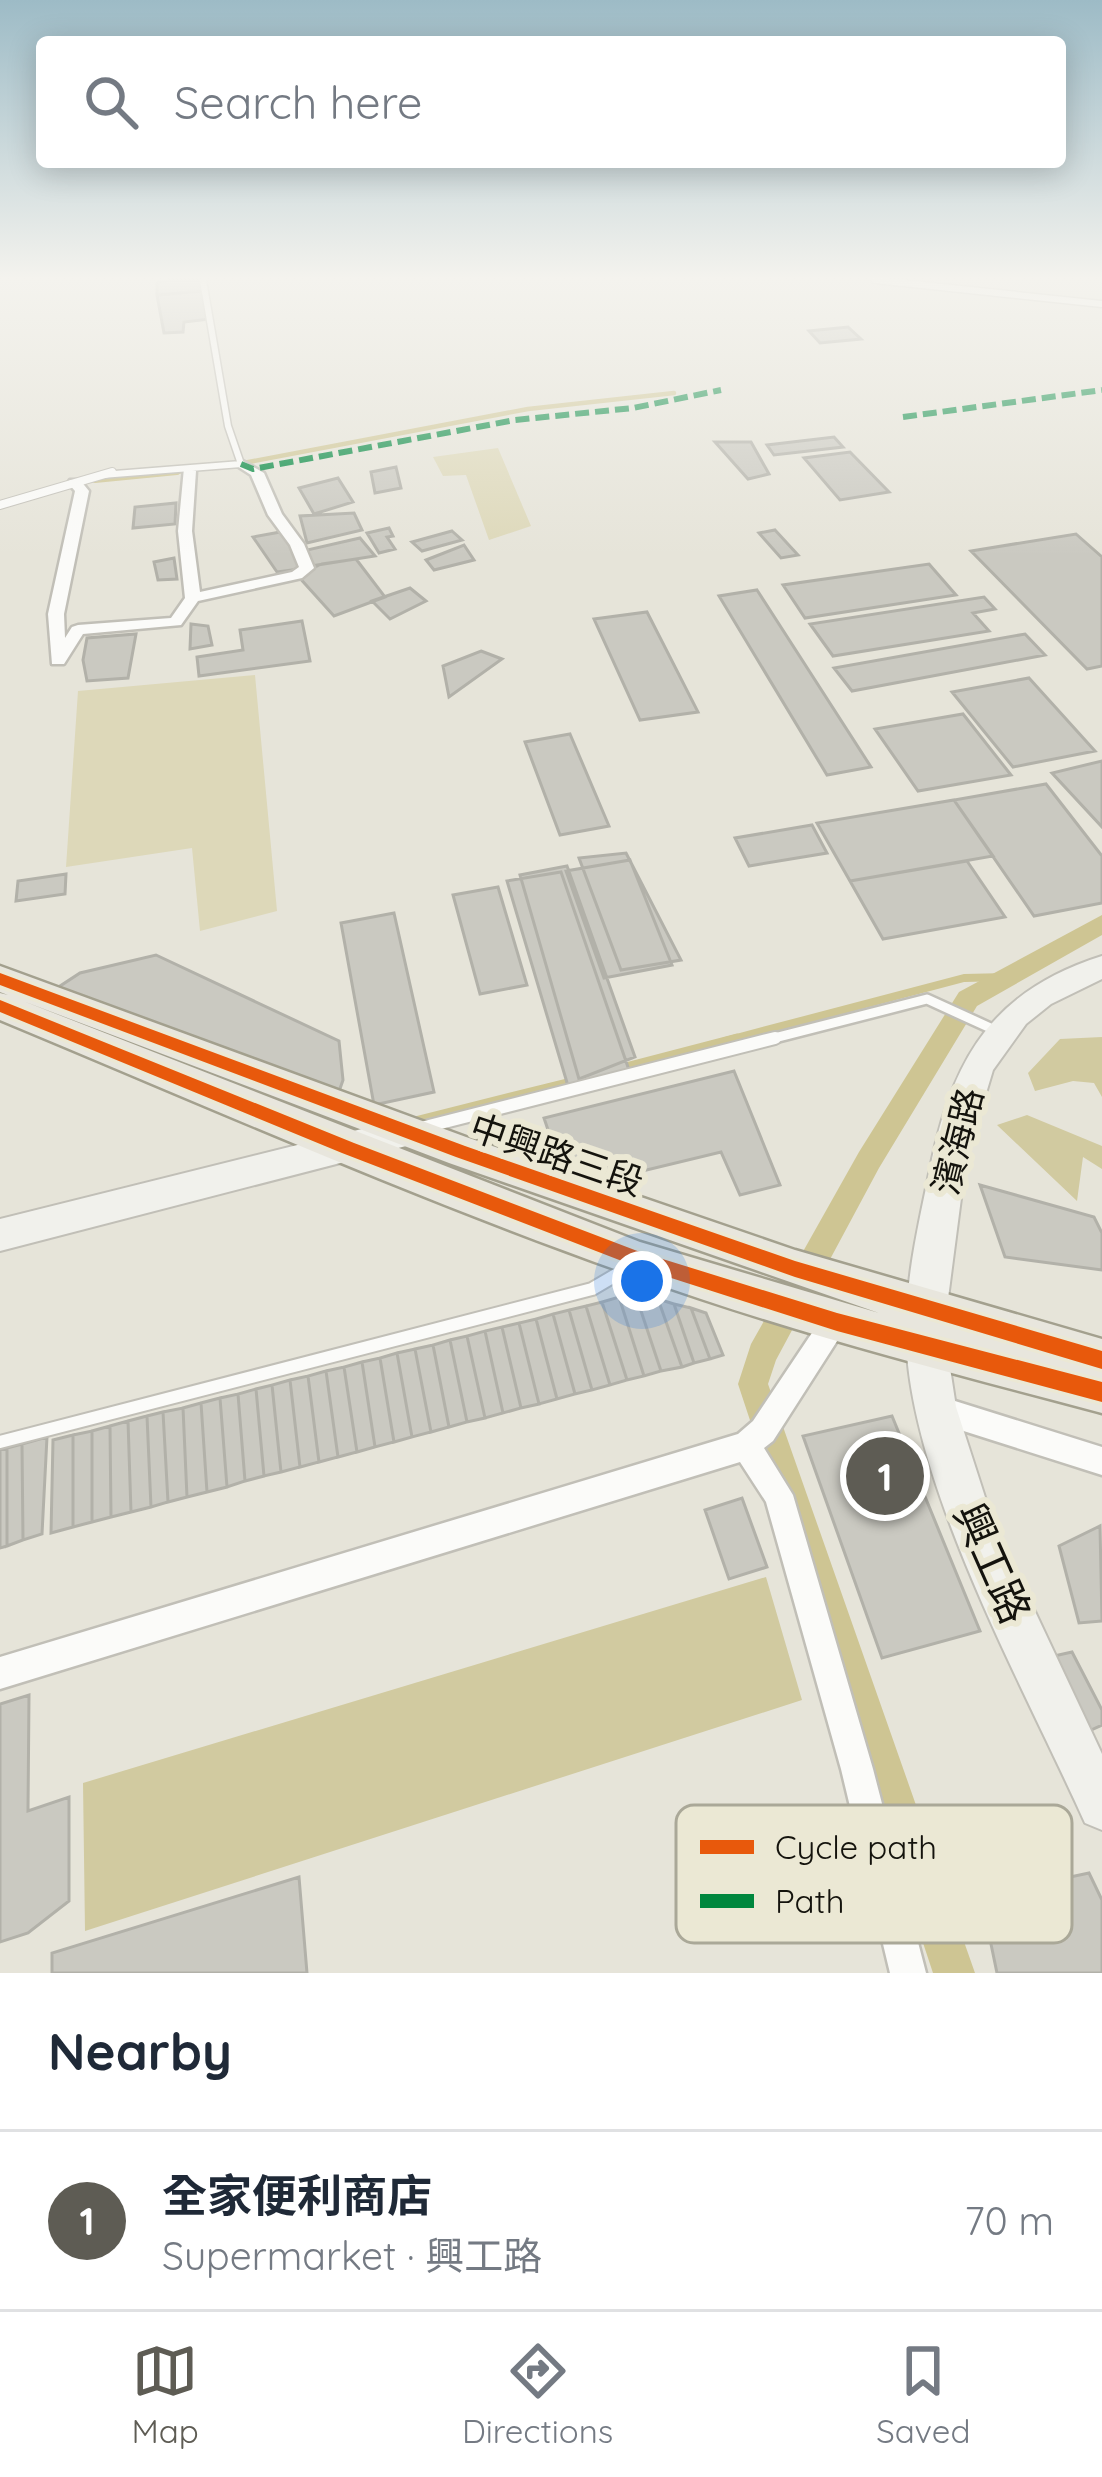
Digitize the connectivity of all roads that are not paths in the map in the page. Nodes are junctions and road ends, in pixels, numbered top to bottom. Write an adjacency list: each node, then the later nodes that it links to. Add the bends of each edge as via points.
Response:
1 (219, 372): 2 (lane)
2 (241, 464): 3 (lane); 6 (street, via 257,473 307,568)
3 (189, 471): 4 (lane, via 114,471); 6 (street, via 185,531)
4 (75, 483): 5 (lane); 6 (street, via 82,491 56,614 58,661 78,630 176,622)
5 (0, 505)
6 (194, 598)
7 (1102, 968): 10 (street, 濱海路, via 1062,979)
8 (0, 979): 11 (main road, 中興路三段)
9 (0, 1006): 12 (main road, 中興路三段)
10 (997, 1031): 11 (lane, via 927,999); 16 (street, 濱海路, via 956,1118)
11 (406, 1132): 12 (street); 15 (main road, 中興路三段)
12 (347, 1148): 13 (street); 14 (main road, 中興路三段)
13 (0, 1235)
14 (640, 1260): 17 (main road, 中興路三段); 22 (lane, via 592,1289)
15 (851, 1286): 16 (main road, 中興路三段); 17 (street)
16 (927, 1328): 17 (main road, 中興路三段); 18 (main road, 中興路三段); 19 (main road, 中興路三段); 20 (street, 興工路)
17 (828, 1336): 21 (street)
18 (1102, 1360)
19 (1102, 1392)
20 (939, 1410): 23 (street); 26 (street, 興工路, via 953,1474)
21 (755, 1438): 24 (street); 25 (street)
22 (0, 1442)
23 (1102, 1461)
24 (0, 1673)
25 (866, 1805)
26 (1102, 1807)
27 (900, 1943): 28 (street)
28 (908, 1973)

